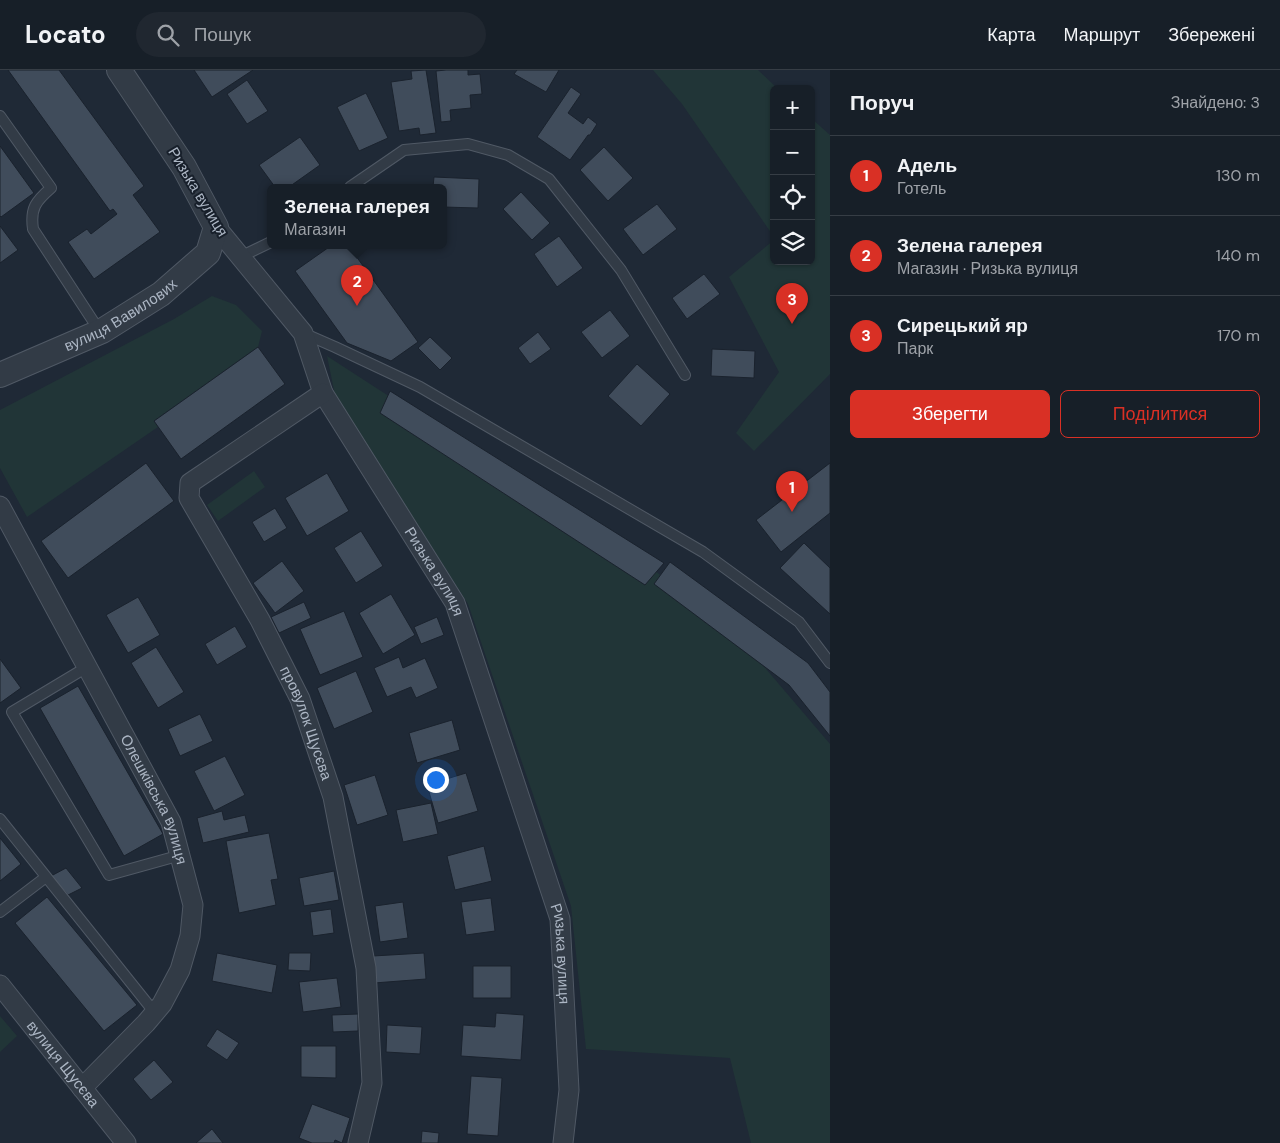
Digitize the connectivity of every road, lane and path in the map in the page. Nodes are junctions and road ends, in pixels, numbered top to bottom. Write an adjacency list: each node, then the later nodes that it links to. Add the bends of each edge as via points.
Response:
1 (119, 70): 4 (street, Ризька вулиця, via 184,167)
2 (0, 116): 7 (lane, via 51,188 34,208 31,217 33,229)
3 (354, 184): 10 (lane, via 404,150 468,144 508,155 549,179 621,270)
4 (216, 227): 6 (street, Ризька вулиця); 7 (street, вулиця Вавилових, via 208,254 161,294)
5 (267, 244): 6 (lane)
6 (240, 257): 8 (street, Ризька вулиця)
7 (102, 331): 9 (street, вулиця Вавилових)
8 (303, 333): 11 (street, Ризька вулиця); 13 (lane, via 420,387 703,552 799,622)
9 (0, 375)
10 (685, 375)
11 (324, 393): 23 (street, провулок Щусєва, via 190,483 189,498 260,620 300,699 333,797 366,968 372,1083); 24 (street, Ризька вулиця, via 455,603 560,919 569,1090)
12 (0, 506): 14 (street, Олешківська вулиця)
13 (830, 663)
14 (87, 667): 16 (street, Олешківська вулиця, via 171,822); 16 (lane, via 12,712 109,875)
15 (0, 819): 17 (lane)
16 (180, 855): 20 (street, Олешківська вулиця, via 193,905 190,936 180,970)
17 (46, 877): 18 (lane); 20 (lane)
18 (0, 912)
19 (0, 985): 21 (street, вулиця Щусєва)
20 (155, 1013): 21 (street, Олешківська вулиця)
21 (82, 1088): 22 (street, вулиця Щусєва)
22 (126, 1143)
23 (358, 1143)
24 (563, 1143)

